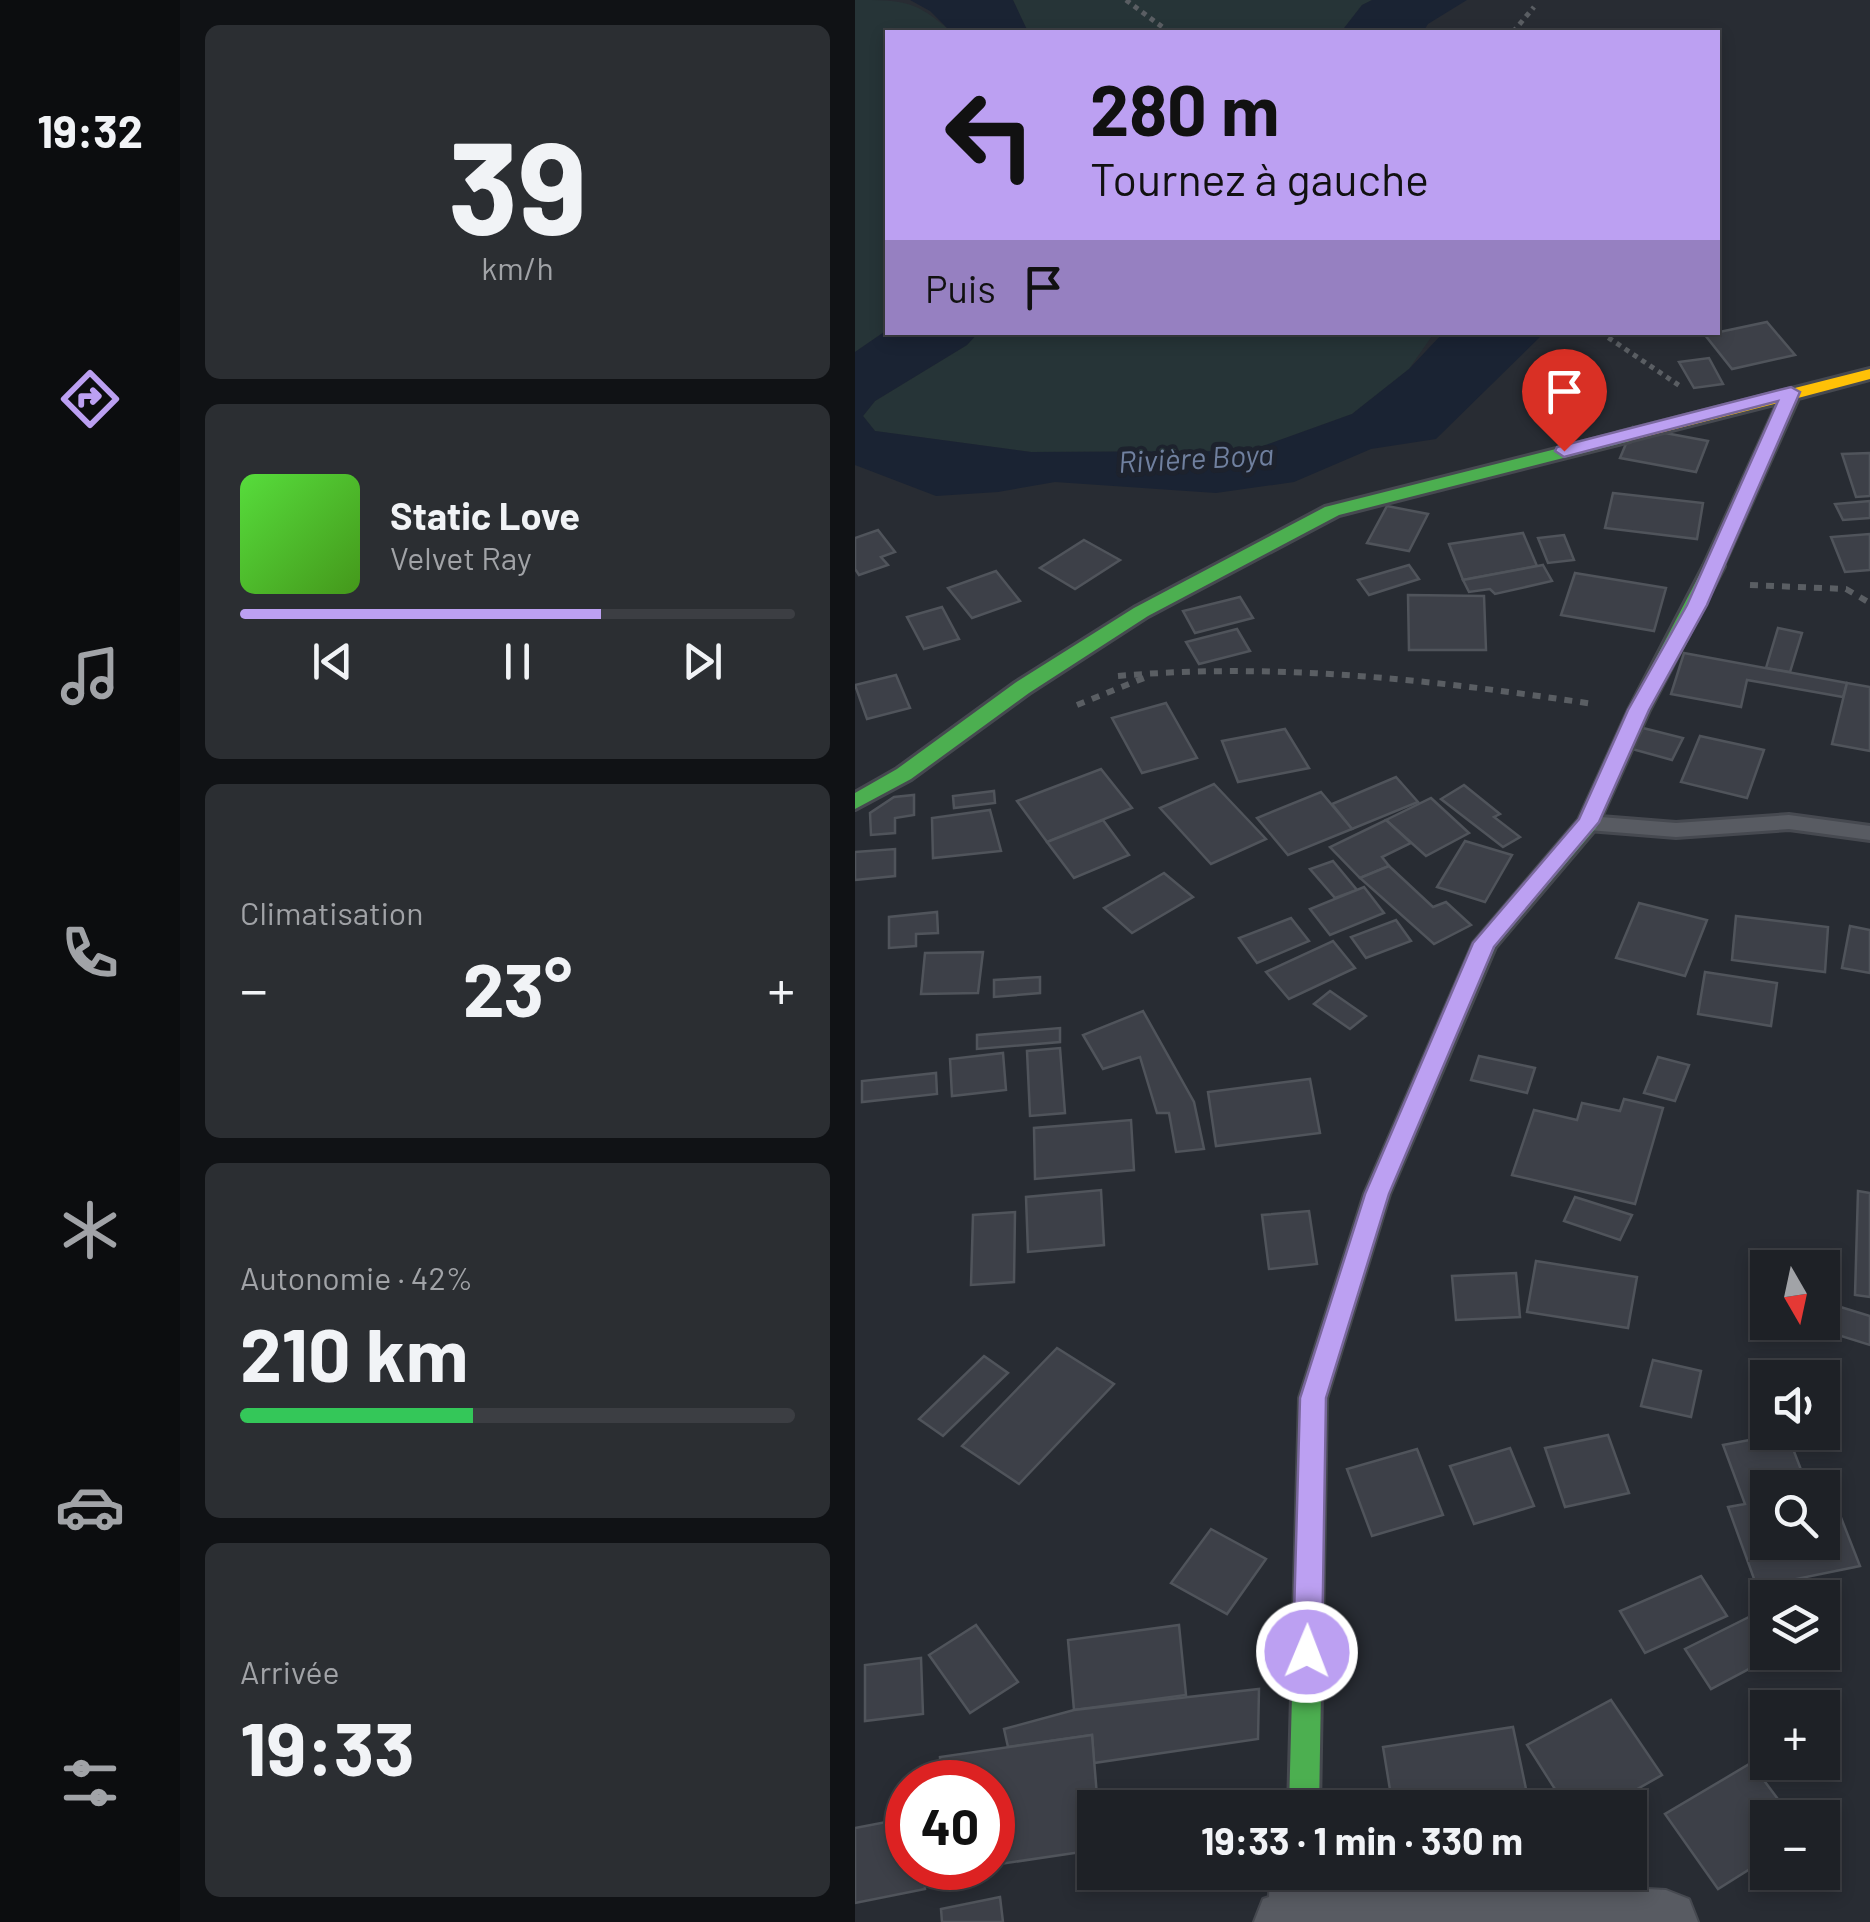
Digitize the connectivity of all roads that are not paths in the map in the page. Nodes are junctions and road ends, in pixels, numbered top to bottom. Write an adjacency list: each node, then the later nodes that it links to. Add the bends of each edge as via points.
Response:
1 (1870, 374): 2 (street)
2 (1791, 392): 3 (street, via 1332,511 1141,612); 4 (street, via 1709,578)
3 (855, 802)
4 (1588, 822): 5 (lane, via 1675,830 1789,822); 6 (street, via 1485,943 1377,1194 1313,1398)
5 (1870, 833)
6 (1304, 1790)
7 (1296, 1904): 8 (street)
8 (1666, 1922)

